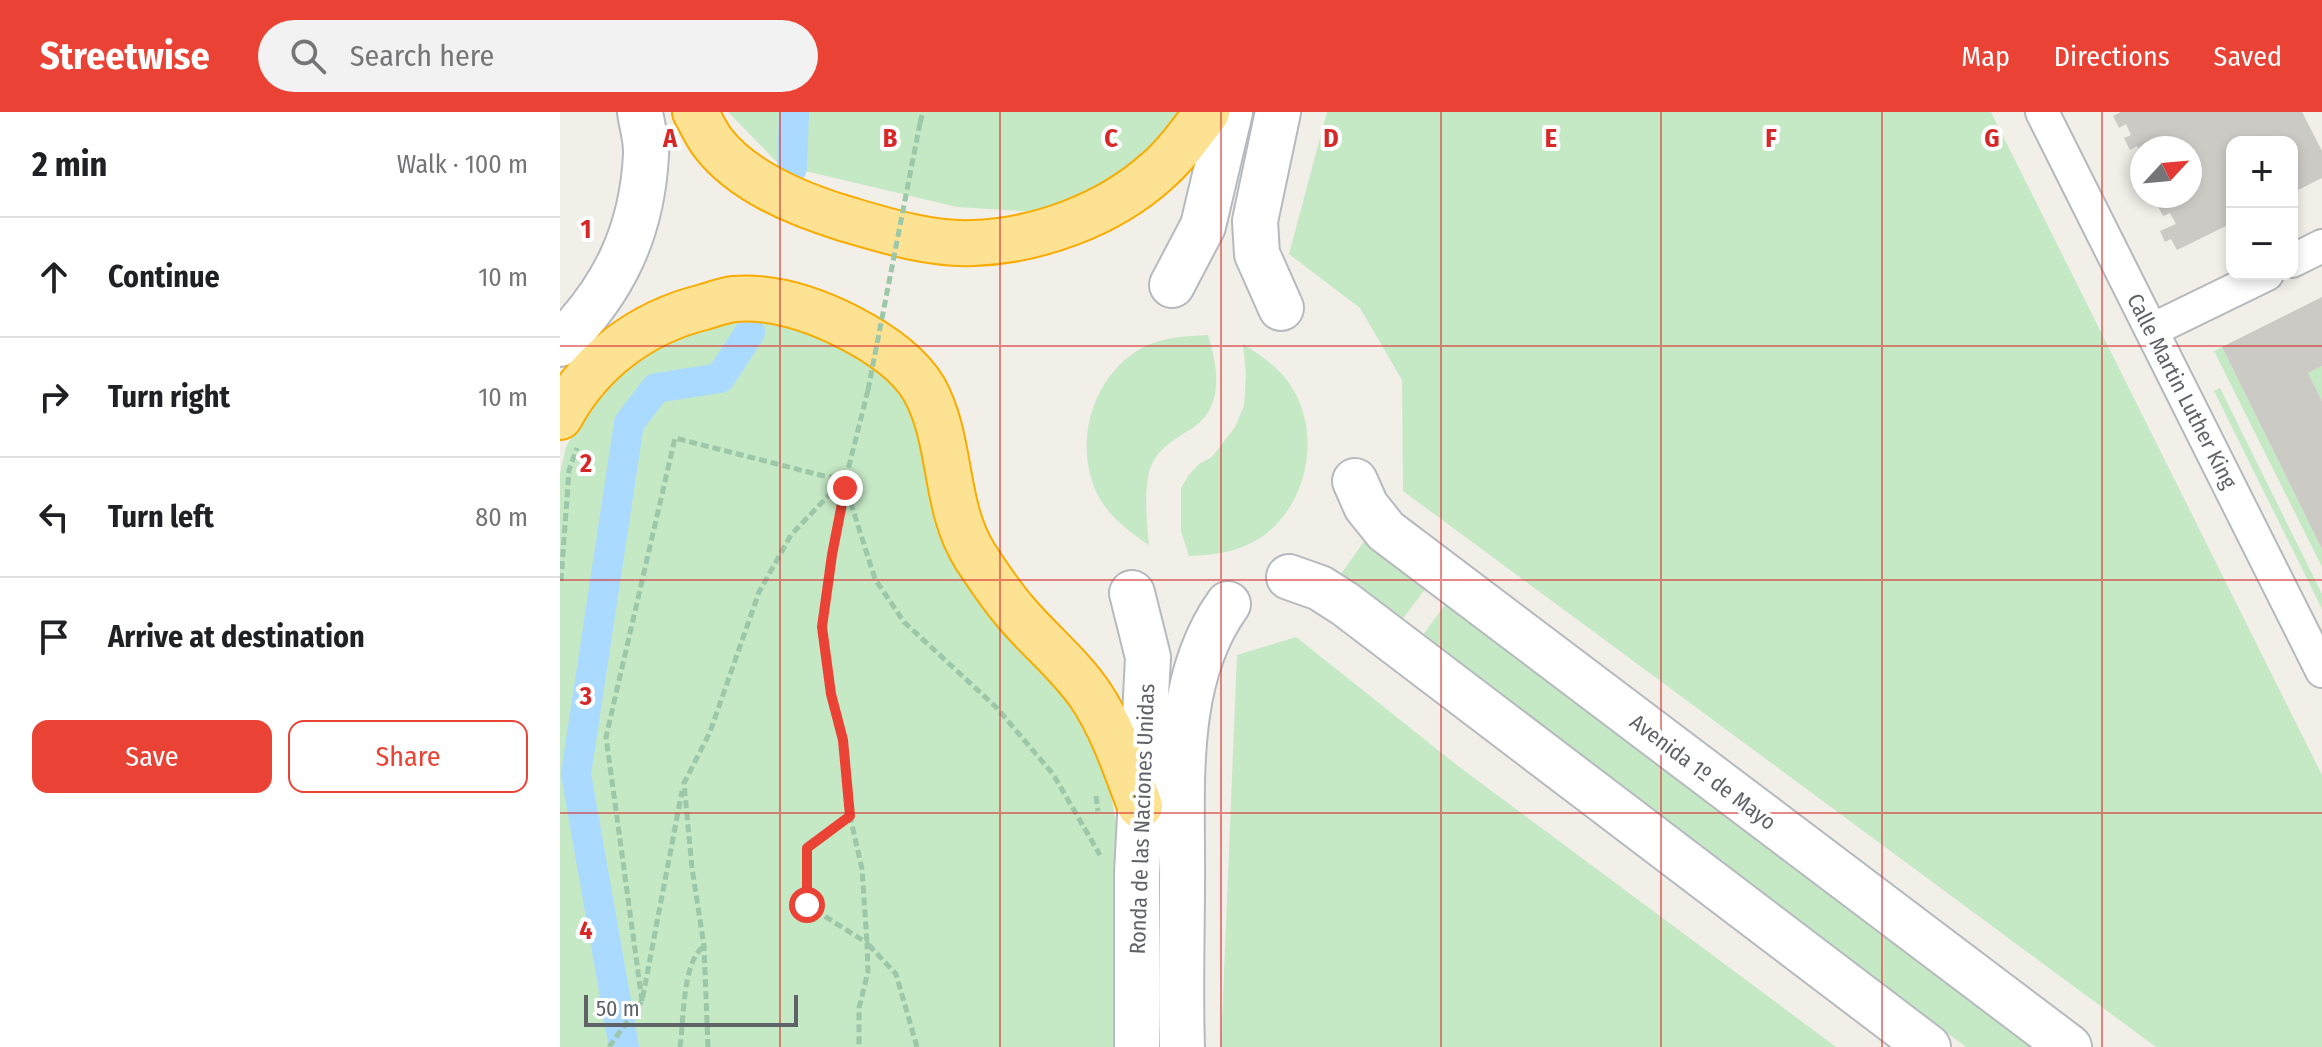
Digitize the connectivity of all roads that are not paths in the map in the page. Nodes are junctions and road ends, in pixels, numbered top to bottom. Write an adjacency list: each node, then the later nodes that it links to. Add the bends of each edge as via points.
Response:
1 (640, 112): 15 (street, via 646,153 638,217 614,278)
2 (695, 112): 7 (highway, via 714,144 757,182)
3 (1207, 112): 7 (highway, via 1156,172 1085,217 1044,232 972,243 931,240)
4 (1230, 112): 12 (street, via 1203,226)
5 (1278, 112): 13 (street, via 1255,221 1257,254)
6 (2042, 112): 14 (street, Calle Martin Luther King)
7 (809, 207): 10 (highway)
8 (2322, 246): 9 (street)
9 (2298, 258)
10 (927, 264)
11 (2255, 280): 14 (street)
12 (1172, 285)
13 (1281, 308)
14 (2152, 330): 21 (street, Calle Martin Luther King)
15 (560, 344)
16 (570, 429): 22 (highway, via 572,395 593,368 629,339 679,313 733,299 778,302 825,315 868,338 906,367 923,389 942,437 950,491 972,550 1017,614 1091,695 1115,739)
17 (1355, 481): 26 (street, Avenida 1º de Mayo, via 1366,506 1398,541)
18 (1289, 577): 25 (street, via 1345,604)
19 (1132, 593): 22 (street, Ronda de las Naciones Unidas, via 1148,657)
20 (1228, 604): 24 (street, Ronda de las Naciones Unidas, via 1203,647 1183,759)
21 (2322, 671)
22 (1119, 809): 23 (street, Ronda de las Naciones Unidas)
23 (1137, 1047)
24 (1182, 1047)
25 (1928, 1047)
26 (2069, 1047)

